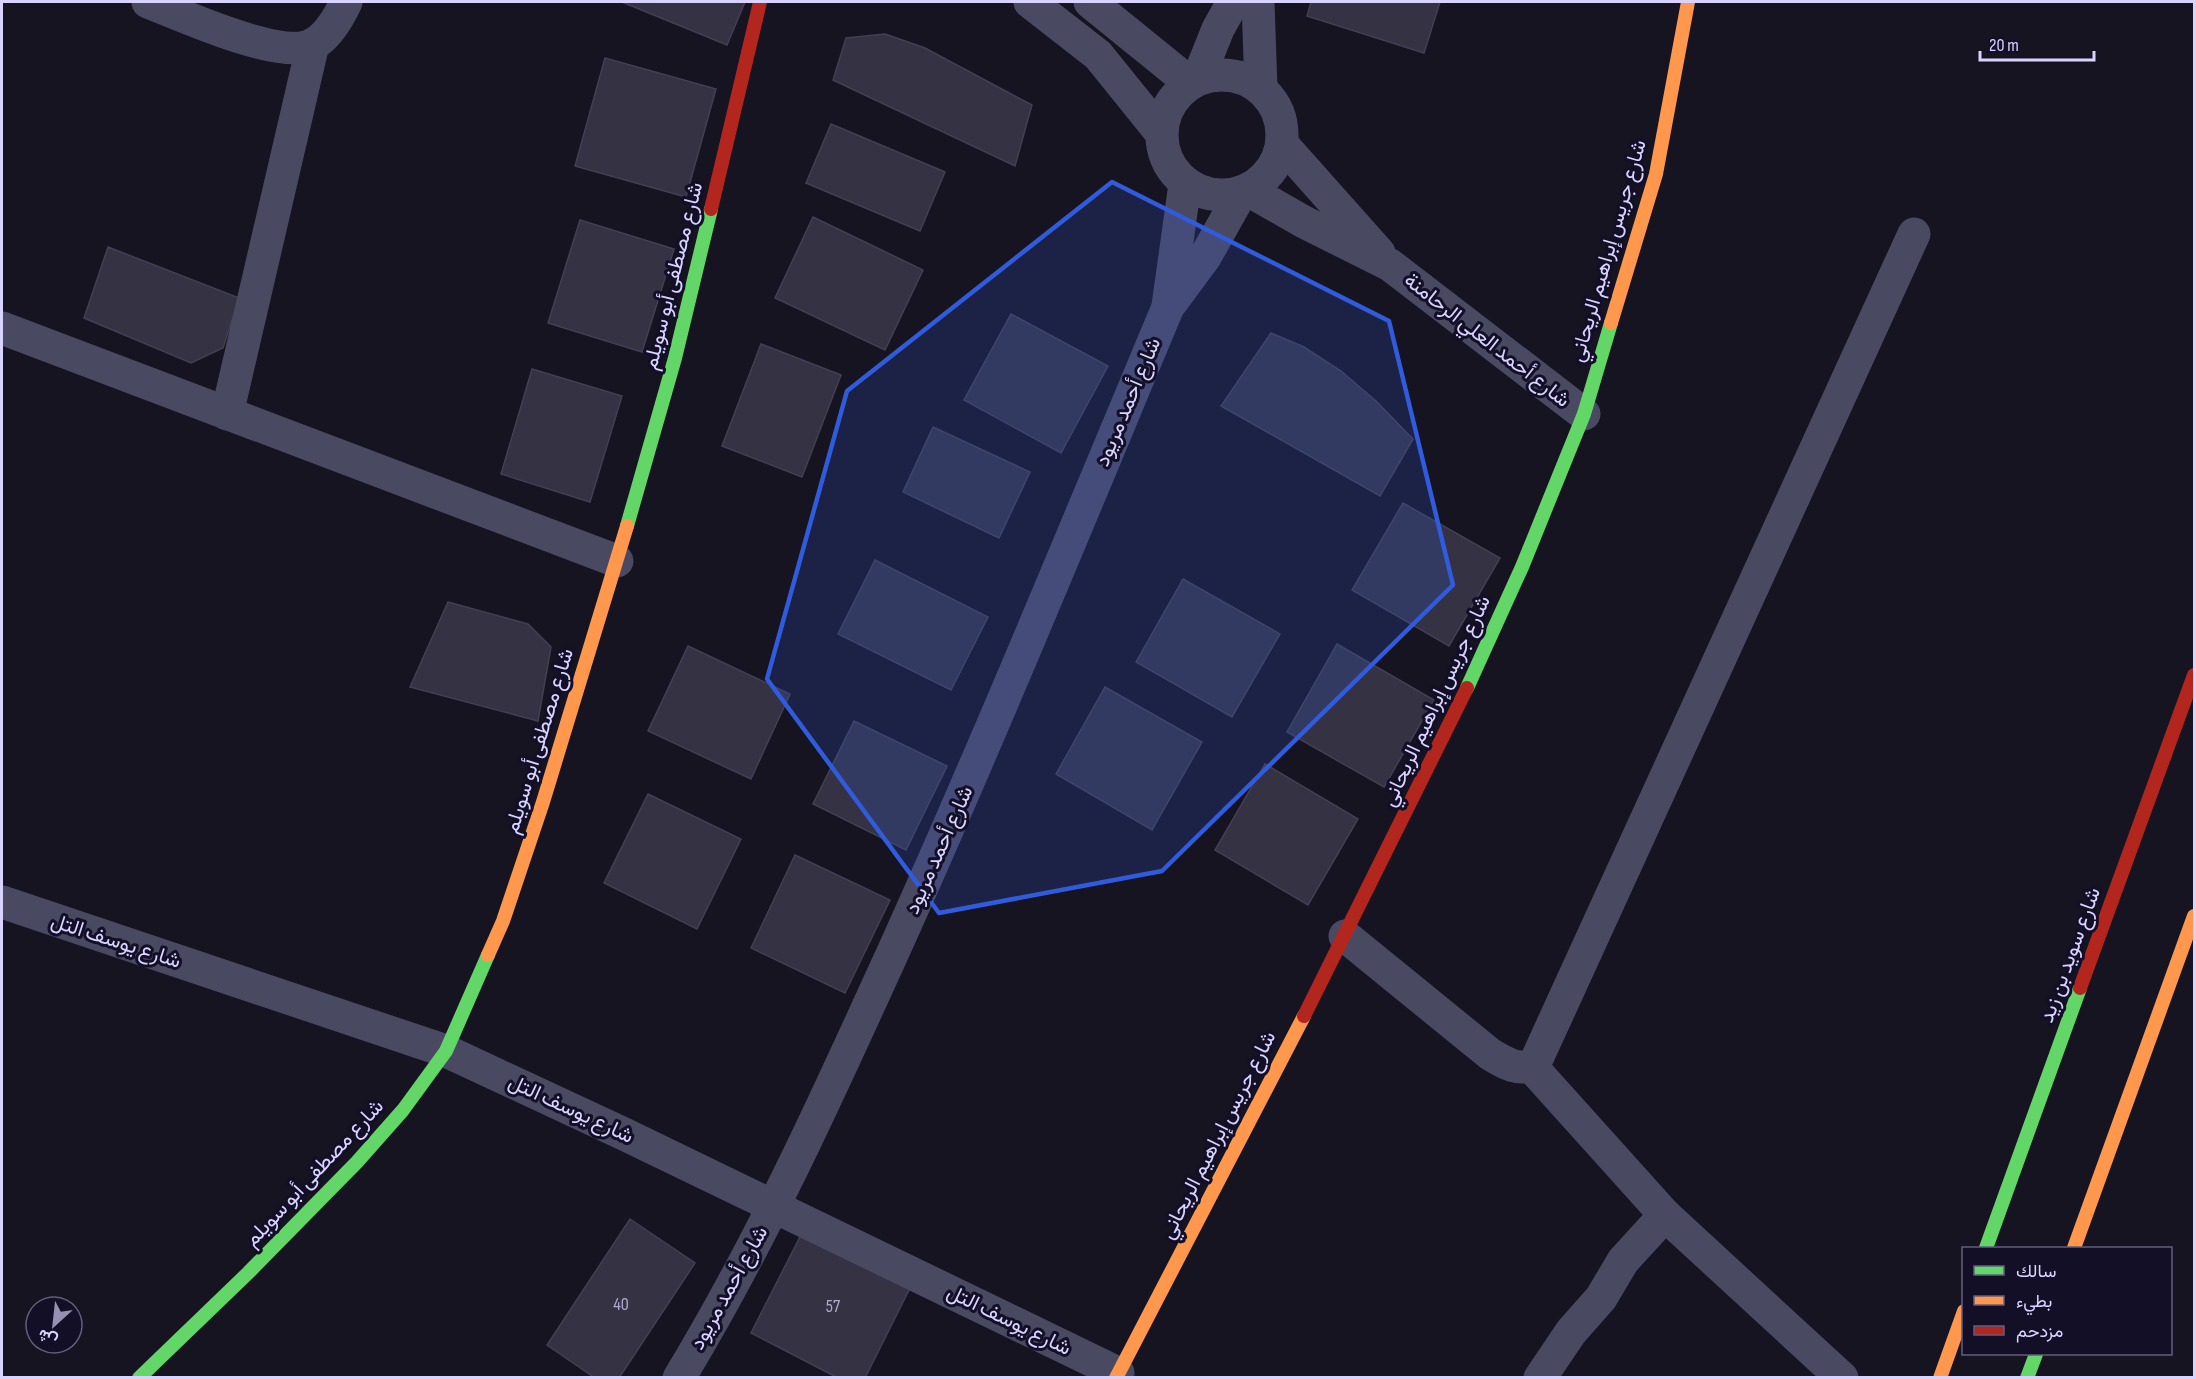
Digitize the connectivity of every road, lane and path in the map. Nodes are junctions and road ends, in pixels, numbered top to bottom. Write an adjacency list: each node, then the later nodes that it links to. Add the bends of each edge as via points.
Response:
1 (148, 2): 9 (street, via 263,43 283,48)
2 (346, 2): 9 (street, via 327,32)
3 (760, 2): 22 (street, شارع مصطفى أبو سويلم, via 675,358)
4 (1030, 2): 12 (street, via 1098,55)
5 (1090, 2): 10 (street)
6 (1233, 2): 10 (street)
7 (1258, 2): 11 (street)
8 (1688, 2): 21 (street, شارع جريس إبراهيم الريحاني, via 1656,174)
9 (313, 44): 20 (street)
10 (1194, 81): 11 (street, via 1218,75 1238,77); 12 (street, via 1170,104)
11 (1262, 90): 13 (street, via 1279,115)
12 (1161, 133): 14 (street, via 1163,152)
13 (1282, 144): 15 (street, via 1274,167); 17 (street, شارع أحمد العلي الرحامنة)
14 (1185, 184): 15 (street, via 1212,195); 18 (street, شارع أحمد مريود)
15 (1244, 192): 17 (street, شارع أحمد العلي الرحامنة); 18 (street, شارع أحمد مريود, via 1205,257)
16 (1914, 234): 28 (street, via 1545,1046)
17 (1390, 266): 21 (street, شارع أحمد العلي الرحامنة)
18 (1168, 307): 29 (street, شارع أحمد مريود, via 978,763)
19 (2, 328): 20 (street)
20 (227, 414): 22 (street)
21 (1584, 414): 26 (street, شارع جريس إبراهيم الريحاني, via 1465,693)
22 (617, 561): 27 (street, شارع مصطفى أبو سويلم, via 503,921)
23 (2194, 675): 31 (street, شارع سويد بن زيد)
24 (2, 902): 27 (street, شارع يوسف التل)
25 (2194, 916): 32 (street)
26 (1345, 936): 28 (street, via 1490,1054 1506,1064); 35 (street, شارع جريس إبراهيم الريحاني)
27 (446, 1051): 29 (street, شارع يوسف التل); 36 (street, شارع مصطفى أبو سويلم, via 403,1110 357,1162)
28 (1531, 1066): 30 (street)
29 (774, 1206): 35 (street, شارع يوسف التل); 37 (street, شارع أحمد مريود)
30 (1665, 1215): 38 (street, via 1623,1261 1601,1298); 39 (street)
31 (1986, 1247)
32 (2074, 1247)
33 (1962, 1316): 40 (street)
34 (2035, 1355): 41 (street)
35 (1117, 1375)
36 (139, 1377)
37 (679, 1377)
38 (1540, 1377)
39 (1842, 1377)
40 (1940, 1377)
41 (2028, 1377)

